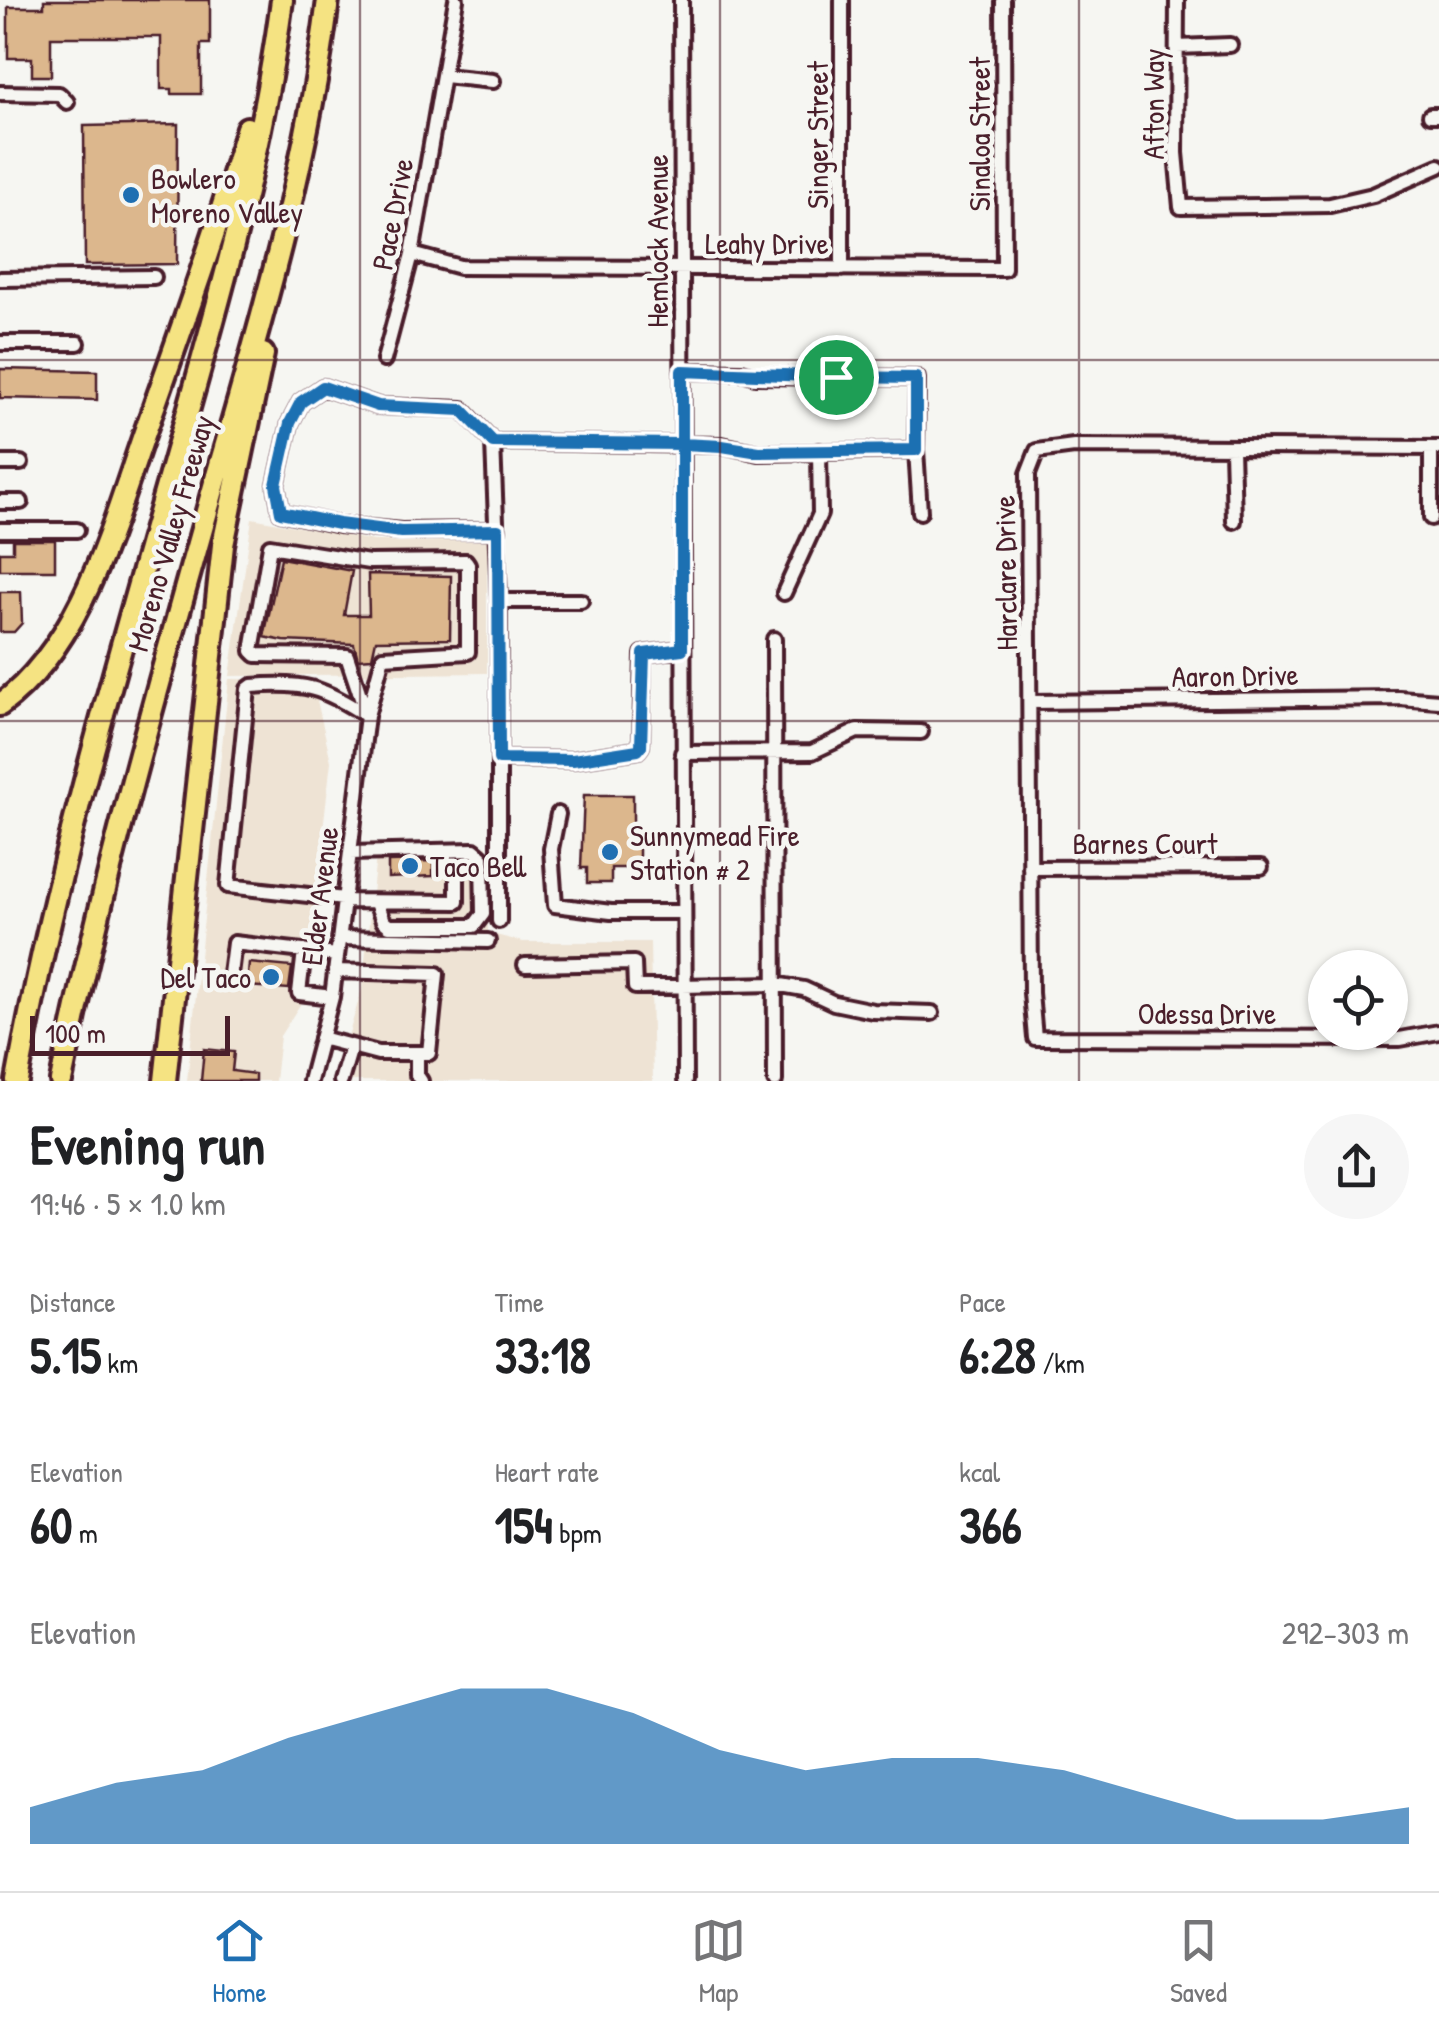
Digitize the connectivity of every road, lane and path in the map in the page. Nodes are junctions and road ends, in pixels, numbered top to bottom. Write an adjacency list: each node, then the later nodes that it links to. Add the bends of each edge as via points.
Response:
1 (281, 0): 49 (highway, via 212,244 86,591 51,654); 80 (highway, Moreno Valley Freeway, via 238,230 78,800)
2 (328, 0): 15 (highway, Moreno Valley Freeway)
3 (456, 0): 10 (street, Pace Drive)
4 (681, 0): 17 (street, Hemlock Avenue)
5 (842, 0): 18 (street, Singer Street)
6 (1004, 0): 19 (street, Sinaloa Street)
7 (1177, 0): 9 (street, Afton Way)
8 (1230, 45): 9 (street)
9 (1177, 46): 14 (street, Afton Way, via 1181,208 1330,205 1373,195)
10 (444, 76): 11 (street); 16 (street, Pace Drive)
11 (492, 80)
12 (0, 93): 13 (street, via 59,94)
13 (67, 102)
14 (1439, 166)
15 (296, 185): 81 (highway, Moreno Valley Freeway, via 123,811); 82 (highway, via 223,545)
16 (412, 254): 17 (street, Leahy Drive, via 460,267); 24 (street, Pace Drive)
17 (683, 268): 18 (street, Leahy Drive); 25 (street, Hemlock Avenue)
18 (842, 269): 19 (street, Leahy Drive)
19 (1004, 269)
20 (154, 277): 21 (street)
21 (0, 279)
22 (0, 342): 23 (street)
23 (78, 344)
24 (384, 360)
25 (682, 371): 27 (street, Hemlock Avenue); 30 (street, via 916,378)
26 (493, 442): 27 (street); 41 (street); 41 (street, via 462,410 378,406 323,387 301,402 290,423 276,485 281,512 339,524 401,532)
27 (682, 444): 31 (street); 46 (street, Hemlock Avenue)
28 (1435, 448): 29 (street, Harclare Drive); 37 (street)
29 (1232, 449): 38 (street); 48 (street, Harclare Drive, via 1074,446 1037,452 1028,474)
30 (916, 450): 31 (street); 36 (street)
31 (819, 451): 42 (street, via 820,514)
32 (0, 462): 33 (street)
33 (21, 462)
34 (0, 502): 35 (street)
35 (21, 502)
36 (920, 512)
37 (1431, 518)
38 (1234, 522)
39 (0, 530): 40 (street)
40 (76, 530)
41 (498, 530): 43 (street)
42 (784, 594)
43 (500, 600): 44 (street); 54 (street)
44 (580, 601)
45 (774, 639): 53 (street)
46 (682, 649): 52 (street, Hemlock Avenue); 54 (street, via 644,654 638,750 573,760)
47 (1439, 700): 48 (street, Aaron Drive)
48 (1031, 702): 58 (street, Harclare Drive)
49 (0, 705)
50 (367, 716): 50 (street, Elder Avenue, via 385,655 468,652 468,564 369,562 270,546 252,651 347,656); 56 (street, Elder Avenue); 60 (street, via 329,691 278,684 248,690 228,886)
51 (921, 732): 53 (street, via 857,731 812,752)
52 (682, 752): 53 (street); 62 (street, Hemlock Avenue)
53 (773, 753): 71 (street)
54 (499, 759): 63 (street)
55 (558, 814): 62 (street, via 551,850 555,905)
56 (350, 853): 60 (street, Elder Avenue); 61 (street, via 474,850 482,857 482,914 474,926 389,926)
57 (1261, 867): 58 (street, Barnes Court)
58 (1030, 868): 77 (street, Harclare Drive)
59 (458, 871): 61 (street, via 457,902)
60 (344, 900): 61 (street); 64 (street, Elder Avenue)
61 (376, 902)
62 (684, 912): 72 (street, Hemlock Avenue)
63 (498, 921)
64 (340, 938): 65 (street); 67 (street, Elder Avenue)
65 (488, 941)
66 (304, 951): 67 (street); 70 (street, via 234,944); 73 (street, via 299,993)
67 (337, 955): 69 (street, Elder Avenue)
68 (525, 965): 72 (street, via 634,963 635,987)
69 (335, 971): 73 (street, Elder Avenue); 79 (street, via 436,974 429,1053)
70 (230, 974)
71 (775, 984): 72 (street); 74 (street, via 873,1012); 87 (street)
72 (685, 986): 86 (street, Hemlock Avenue)
73 (332, 996): 76 (street, Elder Avenue)
74 (932, 1013)
75 (1439, 1032): 77 (street, Odessa Drive, via 1400,1039)
76 (321, 1038): 78 (street); 83 (street, Elder Avenue)
77 (1035, 1038)
78 (351, 1047): 79 (street); 84 (street)
79 (417, 1053): 85 (street)
80 (17, 1081)
81 (62, 1081)
82 (165, 1081)
83 (310, 1081)
84 (340, 1081)
85 (421, 1081)
86 (685, 1081)
87 (775, 1081)

